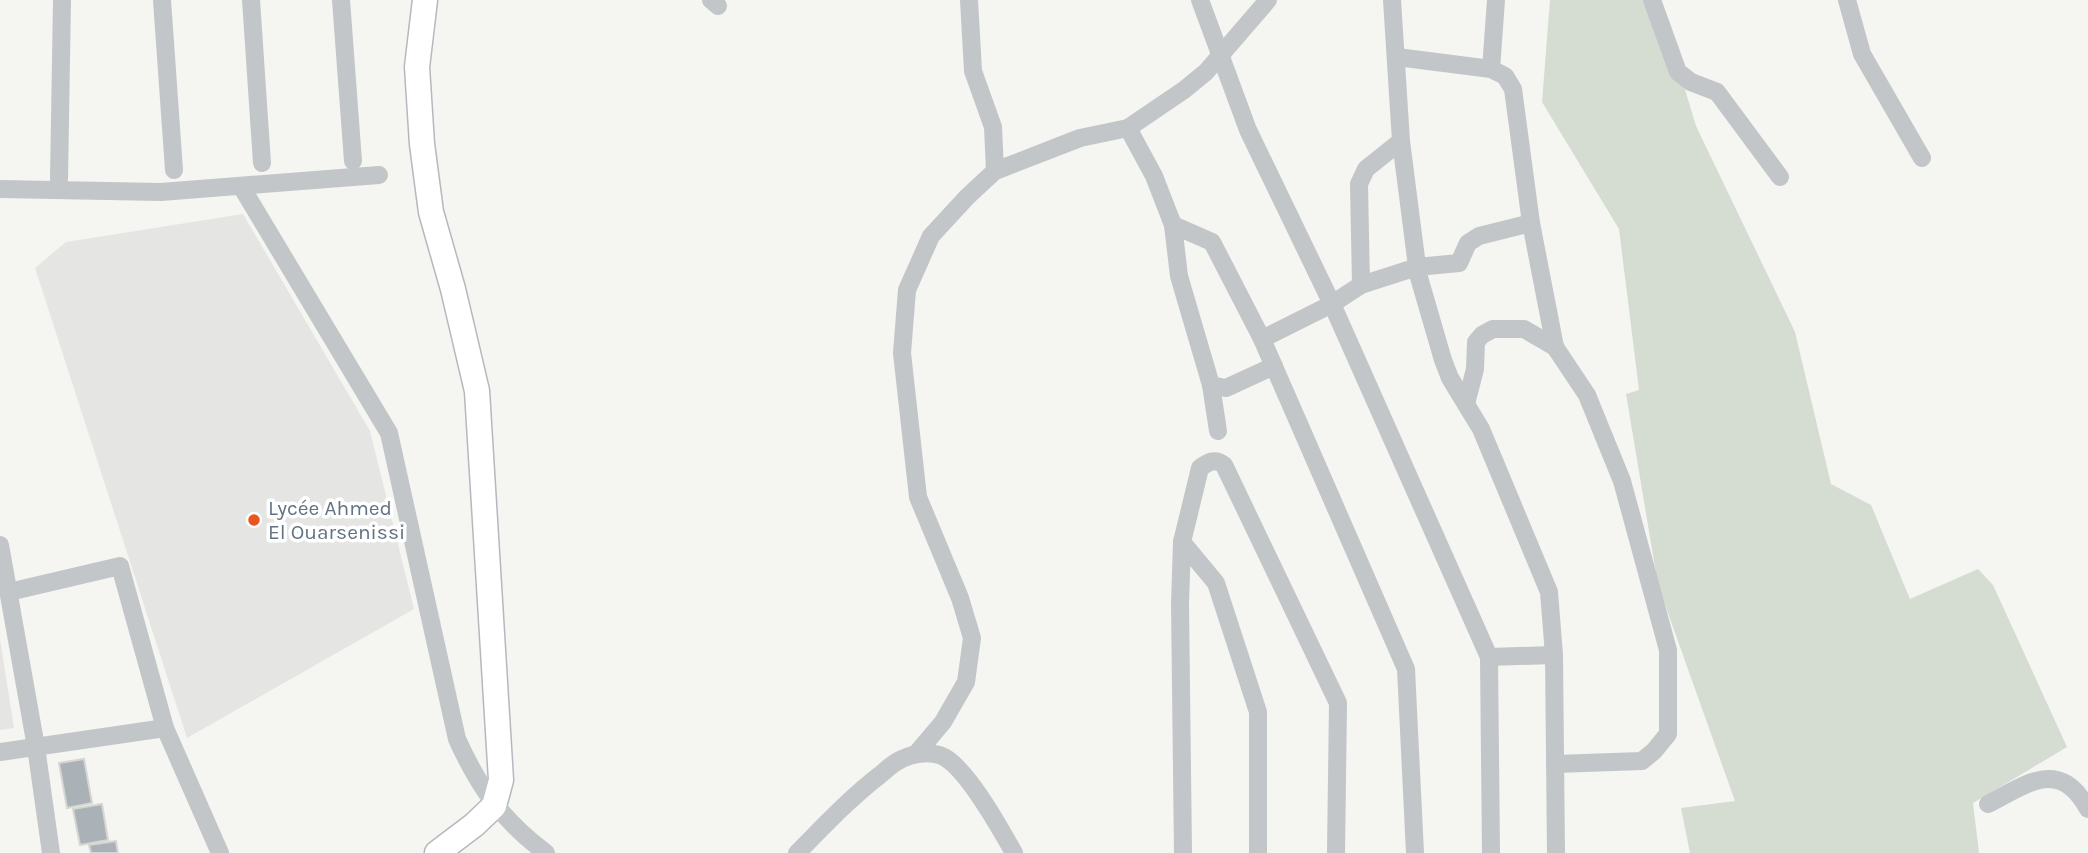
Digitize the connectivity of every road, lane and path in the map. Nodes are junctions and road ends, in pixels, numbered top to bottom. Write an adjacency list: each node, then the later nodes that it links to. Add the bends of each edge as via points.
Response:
1 (62, 0): 25 (street)
2 (162, 0): 21 (street)
3 (251, 0): 20 (street)
4 (341, 0): 19 (street)
5 (425, 0): 50 (main road, via 417,67 431,212 477,391 502,780)
6 (969, 0): 22 (street, via 973,71 993,127)
7 (1200, 0): 13 (street)
8 (1268, 0): 13 (street)
9 (1392, 0): 14 (street)
10 (1496, 0): 15 (street)
11 (1652, 0): 24 (street, via 1678,72 1717,92)
12 (1847, 0): 18 (street, via 1863,54)
13 (1221, 53): 16 (street, via 1184,90); 32 (street, via 1248,130)
14 (1396, 57): 15 (street); 17 (street)
15 (1491, 69): 28 (street, via 1505,76 1513,89)
16 (1128, 128): 22 (street, via 1080,138); 29 (street)
17 (1401, 141): 30 (street); 31 (street, via 1366,169 1359,184)
18 (1922, 158)
19 (353, 161)
20 (262, 163)
21 (174, 170)
22 (995, 171): 47 (street, via 931,236 906,290 902,353 918,497 972,638 966,682 943,722)
23 (379, 175): 26 (street)
24 (1780, 177)
25 (59, 179)
26 (241, 186): 27 (street, via 161,192); 50 (street, via 390,433 457,739)
27 (0, 189)
28 (1531, 223): 30 (street, via 1479,236 1468,243 1459,263); 34 (street)
29 (1173, 225): 33 (street, via 1212,242); 36 (street, via 1179,276)
30 (1417, 267): 31 (street); 37 (street, via 1443,360)
31 (1361, 285): 32 (street)
32 (1332, 304): 33 (street); 43 (street)
33 (1262, 339): 35 (street)
34 (1555, 347): 37 (street, via 1524,329 1493,329 1482,335 1476,342); 48 (street, via 1587,395 1622,481 1668,650 1668,734 1642,761)
35 (1274, 366): 36 (street, via 1226,388); 61 (street, via 1406,669)
36 (1211, 385): 38 (street)
37 (1466, 404): 42 (street, via 1481,429 1549,592)
38 (1218, 431)
39 (1182, 542): 58 (street); 59 (street, via 1216,583 1258,712); 60 (street, via 1200,468 1219,461 1338,703)
40 (1, 554): 41 (street)
41 (9, 592): 44 (street, via 120,566); 45 (street)
42 (1554, 655): 43 (street); 48 (street)
43 (1489, 657): 62 (street)
44 (165, 727): 45 (street); 53 (street)
45 (36, 747): 46 (street); 52 (street)
46 (0, 751)
47 (916, 754): 56 (street, via 901,759 862,789); 57 (street, via 932,753 952,763)
48 (1555, 764): 63 (street)
49 (1989, 804): 51 (street, via 2050,777 2067,785)
50 (494, 806): 54 (main road); 55 (street)
51 (2088, 809)
52 (51, 853)
53 (220, 853)
54 (437, 853)
55 (546, 853)
56 (797, 853)
57 (1014, 853)
58 (1183, 853)
59 (1258, 853)
60 (1336, 853)
61 (1415, 853)
62 (1491, 853)
63 (1556, 853)

